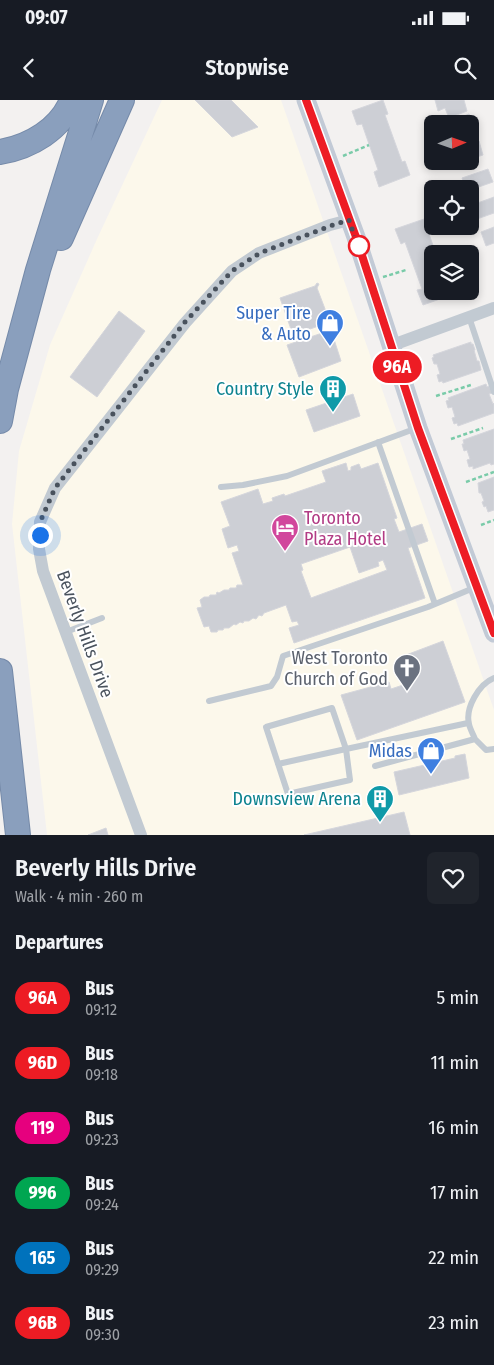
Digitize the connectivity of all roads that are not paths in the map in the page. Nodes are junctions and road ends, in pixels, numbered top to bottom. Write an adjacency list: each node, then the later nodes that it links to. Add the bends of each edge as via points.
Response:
1 (72, 100): 5 (highway, via 62,120 44,135 17,149)
2 (92, 100): 9 (highway)
3 (122, 100): 9 (highway)
4 (306, 100): 6 (main road)
5 (0, 152)
6 (349, 220): 10 (main road); 19 (street, Beverly Hills Drive, via 260,253 232,271 185,322 55,488 40,522 39,549 43,571)
7 (494, 308): 8 (street)
8 (469, 317): 10 (street); 11 (lane)
9 (24, 319): 12 (highway)
10 (390, 346): 13 (main road)
11 (494, 392)
12 (0, 421)
13 (418, 428): 14 (lane); 16 (main road)
14 (378, 442): 15 (lane, via 287,476); 17 (lane)
15 (221, 487)
16 (477, 587): 17 (lane); 20 (main road)
17 (435, 604): 23 (lane, via 283,656 271,686)
18 (102, 618): 19 (lane)
19 (66, 632): 33 (street, Beverly Hills Drive)
20 (494, 633)
21 (0, 672): 32 (highway)
22 (494, 678): 24 (lane, via 471,702)
23 (209, 700)
24 (468, 723): 25 (lane); 27 (lane)
25 (475, 739): 26 (lane, via 486,750); 29 (lane)
26 (494, 748)
27 (346, 749): 28 (lane); 28 (lane, via 350,780 288,794); 28 (lane, via 332,708 266,727)
28 (278, 764)
29 (375, 766)
30 (0, 830): 31 (highway)
31 (1, 835)
32 (18, 835)
33 (141, 835)

